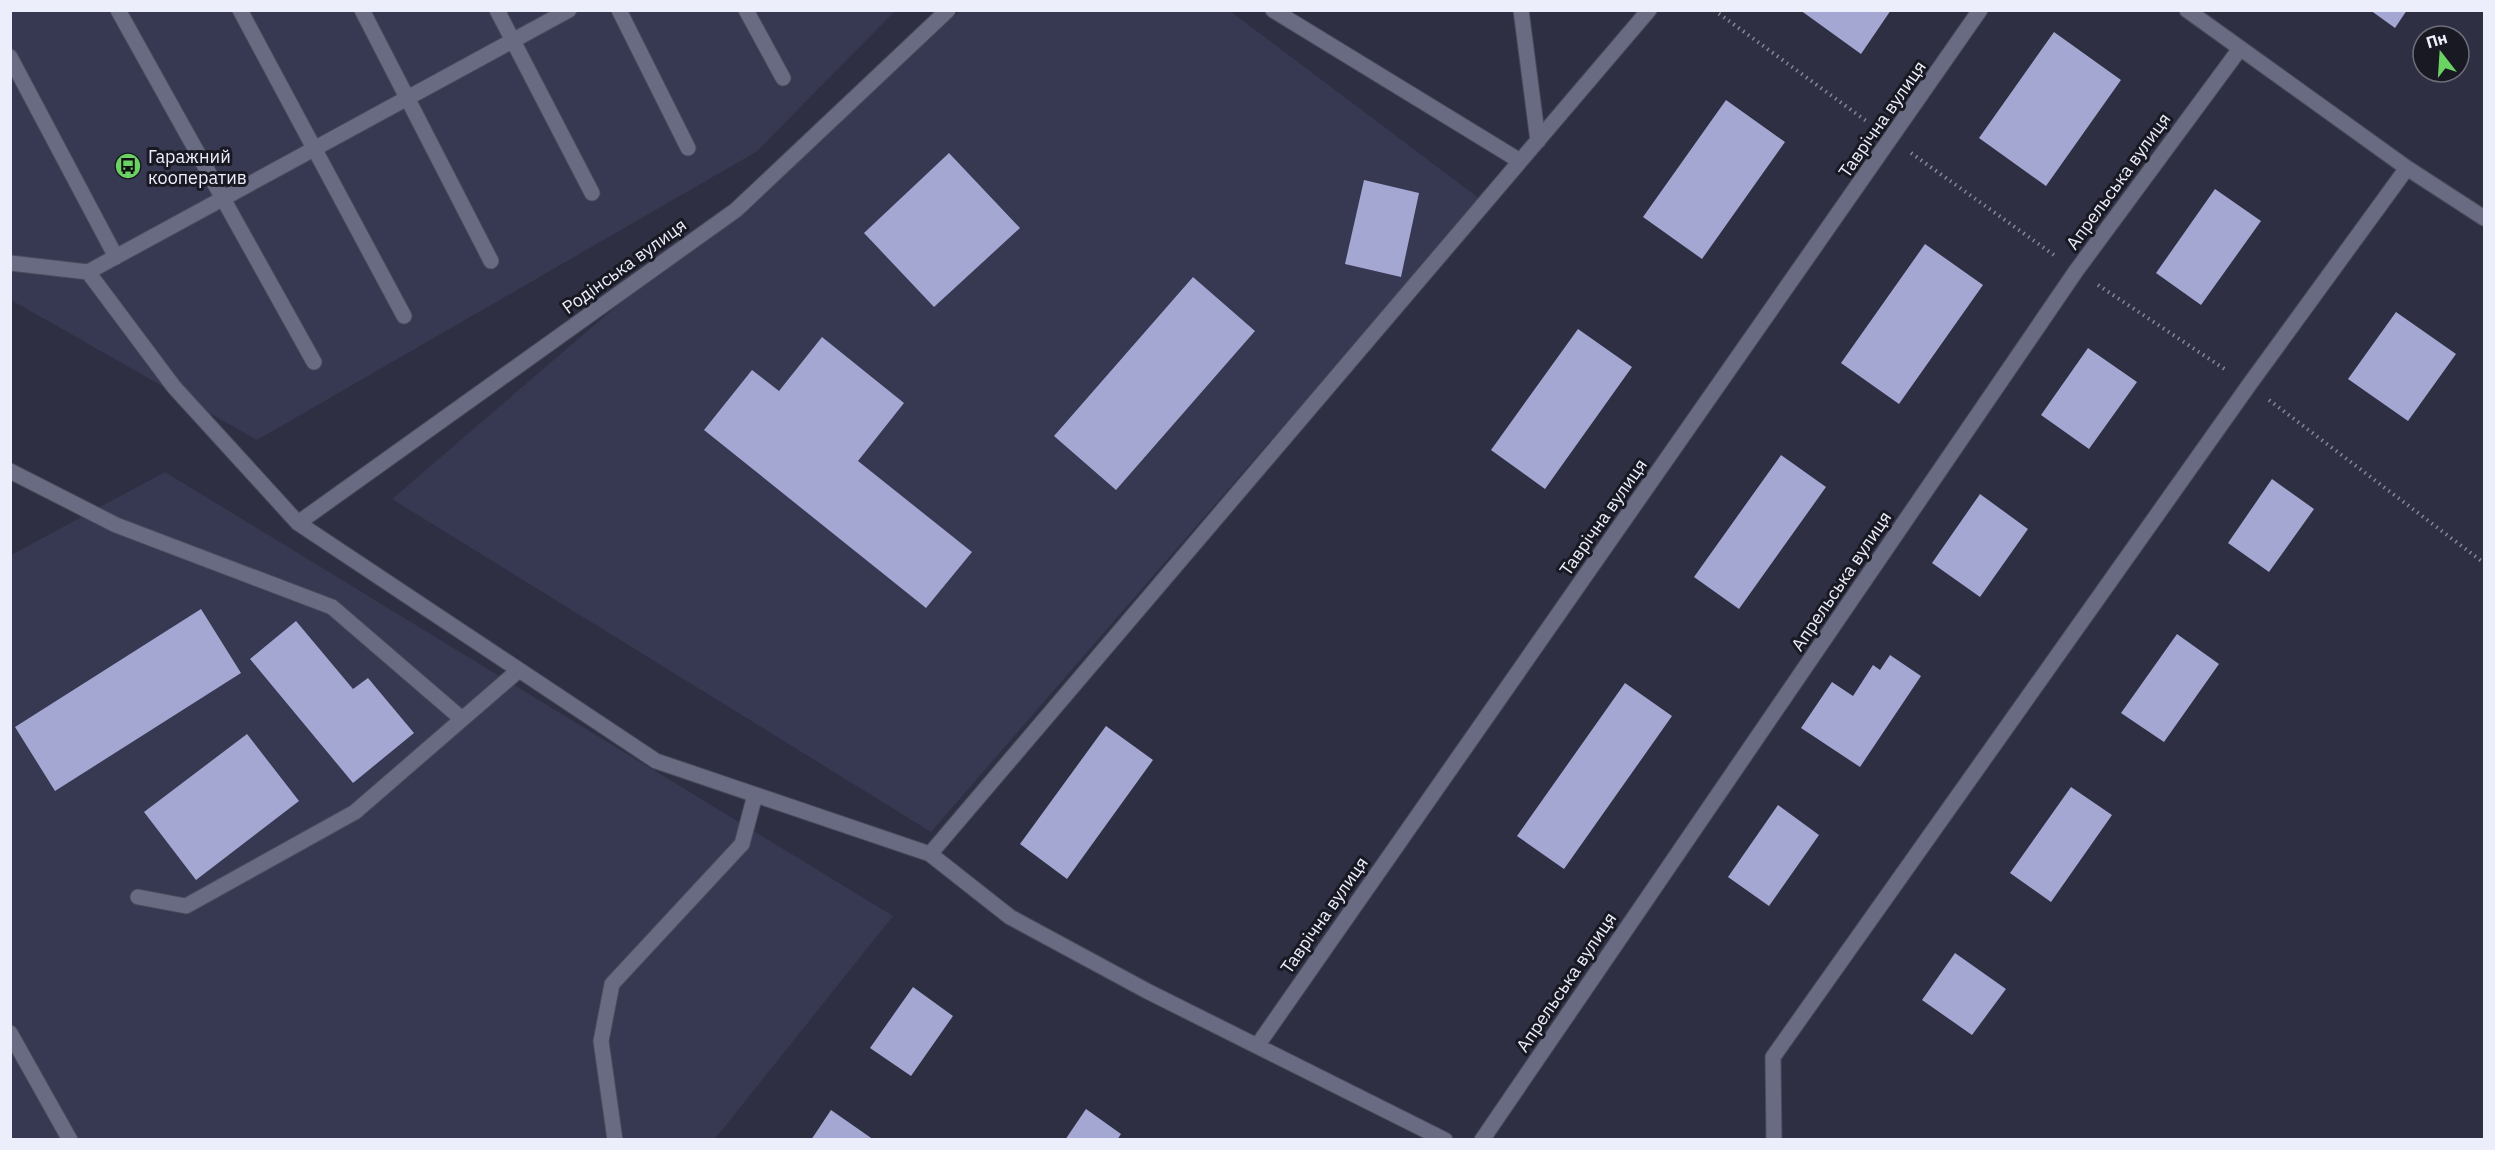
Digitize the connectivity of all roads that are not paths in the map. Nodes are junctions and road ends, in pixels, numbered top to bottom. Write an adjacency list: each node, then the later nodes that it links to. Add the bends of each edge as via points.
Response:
1 (118, 10): 25 (street)
2 (240, 10): 21 (street)
3 (362, 10): 18 (street)
4 (497, 10): 14 (street)
5 (569, 10): 14 (street)
6 (619, 10): 20 (street)
7 (746, 10): 17 (street)
8 (948, 10): 34 (street, Родінська вулиця, via 736,210)
9 (1273, 10): 22 (street)
10 (1521, 10): 19 (street)
11 (1649, 10): 19 (street)
12 (1980, 10): 41 (street, Таврічна вулиця)
13 (2187, 10): 15 (street)
14 (513, 41): 18 (street); 24 (street)
15 (2239, 50): 23 (street); 45 (street, Апрельська вулиця, via 2076,271)
16 (10, 57): 27 (street)
17 (783, 78)
18 (407, 99): 21 (street); 28 (street)
19 (1538, 141): 22 (street)
20 (688, 148)
21 (313, 150): 25 (street); 31 (street)
22 (1520, 161): 38 (street)
23 (2407, 168): 26 (street); 46 (street, via 1773,1057)
24 (592, 194)
25 (223, 199): 27 (street); 32 (street)
26 (2484, 218)
27 (116, 257): 30 (street)
28 (491, 261)
29 (10, 263): 30 (street)
30 (88, 272): 34 (street, via 174,387)
31 (404, 316)
32 (314, 362)
33 (10, 471): 36 (street, via 116,525 332,607)
34 (298, 523): 35 (street)
35 (519, 670): 36 (street); 37 (street, via 656,761)
36 (462, 719): 39 (street, via 355,812 186,906)
37 (755, 795): 38 (street); 43 (street, via 742,844 612,984 601,1041)
38 (930, 854): 41 (street, via 1010,917)
39 (138, 897)
40 (10, 1033): 42 (street)
41 (1257, 1046): 44 (street)
42 (70, 1140)
43 (615, 1140)
44 (1445, 1140)
45 (1482, 1140)
46 (1774, 1140)

